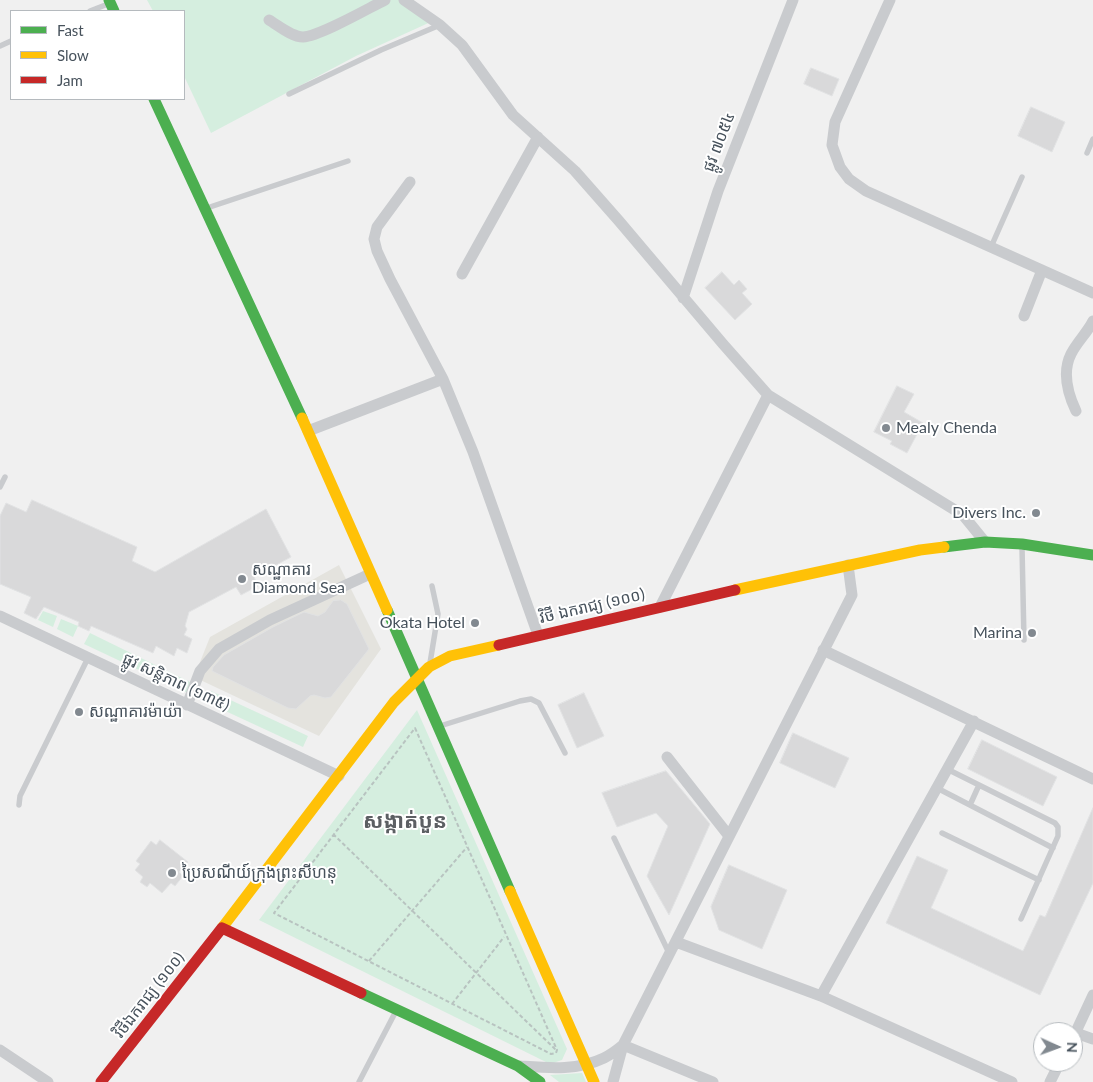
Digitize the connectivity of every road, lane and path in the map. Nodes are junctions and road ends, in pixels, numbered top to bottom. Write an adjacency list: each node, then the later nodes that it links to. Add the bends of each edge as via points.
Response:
1 (385, 0): 7 (street, via 303,37 291,34)
2 (404, 0): 8 (street)
3 (793, 0): 22 (street, ផ្លូវ ៧០៥៤, via 718,191)
4 (890, 0): 18 (street, via 835,122 832,145 840,167 849,179 866,191)
5 (111, 5): 6 (lane)
6 (94, 10)
7 (269, 20)
8 (440, 25): 9 (lane); 11 (street, via 462,44 513,115)
9 (289, 94)
10 (154, 100): 17 (street)
11 (538, 137): 20 (street); 22 (street, via 575,171)
12 (1093, 139): 13 (lane)
13 (1087, 153)
14 (348, 161): 17 (lane)
15 (1022, 176): 18 (lane)
16 (410, 182): 25 (street, via 377,227 374,239 390,279)
17 (205, 209): 28 (street)
18 (991, 247): 19 (street)
19 (1042, 270): 21 (street); 23 (street)
20 (462, 274)
21 (1093, 293)
22 (683, 298): 26 (street)
23 (1024, 316)
24 (1093, 321): 27 (street, via 1071,354 1066,378)
25 (443, 379): 28 (street); 39 (street, via 473,452)
26 (768, 395): 31 (street, via 963,515); 37 (street)
27 (1076, 411)
28 (308, 431): 35 (street)
29 (5, 477): 30 (lane)
30 (0, 487)
31 (985, 542): 32 (street, វិថី ឯករាជ្យ (១០០)); 34 (street, វិថី ឯករាជ្យ (១០០), via 920,550)
32 (1022, 544): 33 (street, វិថី ឯករាជ្យ (១០០)); 40 (lane)
33 (1093, 554)
34 (848, 565): 37 (street, វិថី ឯករាជ្យ (១០០)); 41 (street, via 852,595)
35 (370, 574): 44 (street); 45 (street, via 270,620 219,649 200,671)
36 (432, 586): 43 (lane, via 438,614)
37 (660, 607): 39 (street, វិថី ឯករាជ្យ (១០០))
38 (0, 616): 42 (street, ផ្លូវ សន្តិភាព (១៣៥))
39 (538, 636): 43 (street, វិថី ឯករាជ្យ (១០០), via 450,656)
40 (1024, 640)
41 (823, 650): 46 (street); 59 (street)
42 (88, 658): 45 (street, ផ្លូវ សន្តិភាព (១៣៥)); 55 (lane, via 20,796)
43 (429, 667): 44 (street, វិថី ឯករាជ្យ (១០០))
44 (418, 680): 47 (street); 51 (street, វិថី ឯករាជ្យ (១០០), via 394,702)
45 (187, 705): 51 (street, ផ្លូវ សន្តិភាព (១៣៥))
46 (974, 721): 50 (street); 52 (street)
47 (438, 726): 48 (lane, via 531,699 539,703); 80 (street)
48 (566, 753)
49 (666, 757): 59 (street)
50 (947, 769): 53 (lane); 54 (street)
51 (339, 776): 66 (street, វិថី ឯករាជ្យ (១០០))
52 (1093, 779)
53 (979, 785): 56 (lane); 62 (lane, via 1055,822 1058,836)
54 (936, 788): 56 (lane); 73 (street)
55 (19, 805)
56 (970, 806): 62 (lane)
57 (942, 833): 63 (lane)
58 (333, 834): 61 (path, via 415,728); 64 (path); 70 (path, via 274,913)
59 (729, 836): 68 (street)
60 (614, 838): 69 (lane)
61 (467, 847): 64 (path); 67 (path)
62 (1053, 848): 63 (lane)
63 (1039, 880): 65 (lane)
64 (412, 912): 70 (path); 71 (path)
65 (1021, 918)
66 (222, 928): 75 (street); 83 (street, វិថីឯករាជ្យ (១០០))
67 (505, 936): 71 (path); 79 (path)
68 (676, 942): 69 (street); 73 (street)
69 (669, 953): 77 (street)
70 (369, 962): 74 (path)
71 (475, 974): 74 (path); 79 (path)
72 (1093, 995): 76 (street)
73 (821, 996): 89 (street)
74 (452, 1004): 79 (path, via 551,1054)
75 (397, 1010): 81 (street); 84 (lane)
76 (1080, 1022)
77 (623, 1045): 80 (street, via 604,1058); 87 (street); 88 (street)
78 (0, 1050): 82 (street)
79 (557, 1052)
80 (586, 1064): 81 (street, via 558,1069); 86 (street)
81 (518, 1066): 85 (street)
82 (48, 1082)
83 (102, 1082)
84 (359, 1082)
85 (540, 1082)
86 (594, 1082)
87 (613, 1082)
88 (713, 1082)
89 (1012, 1082)

